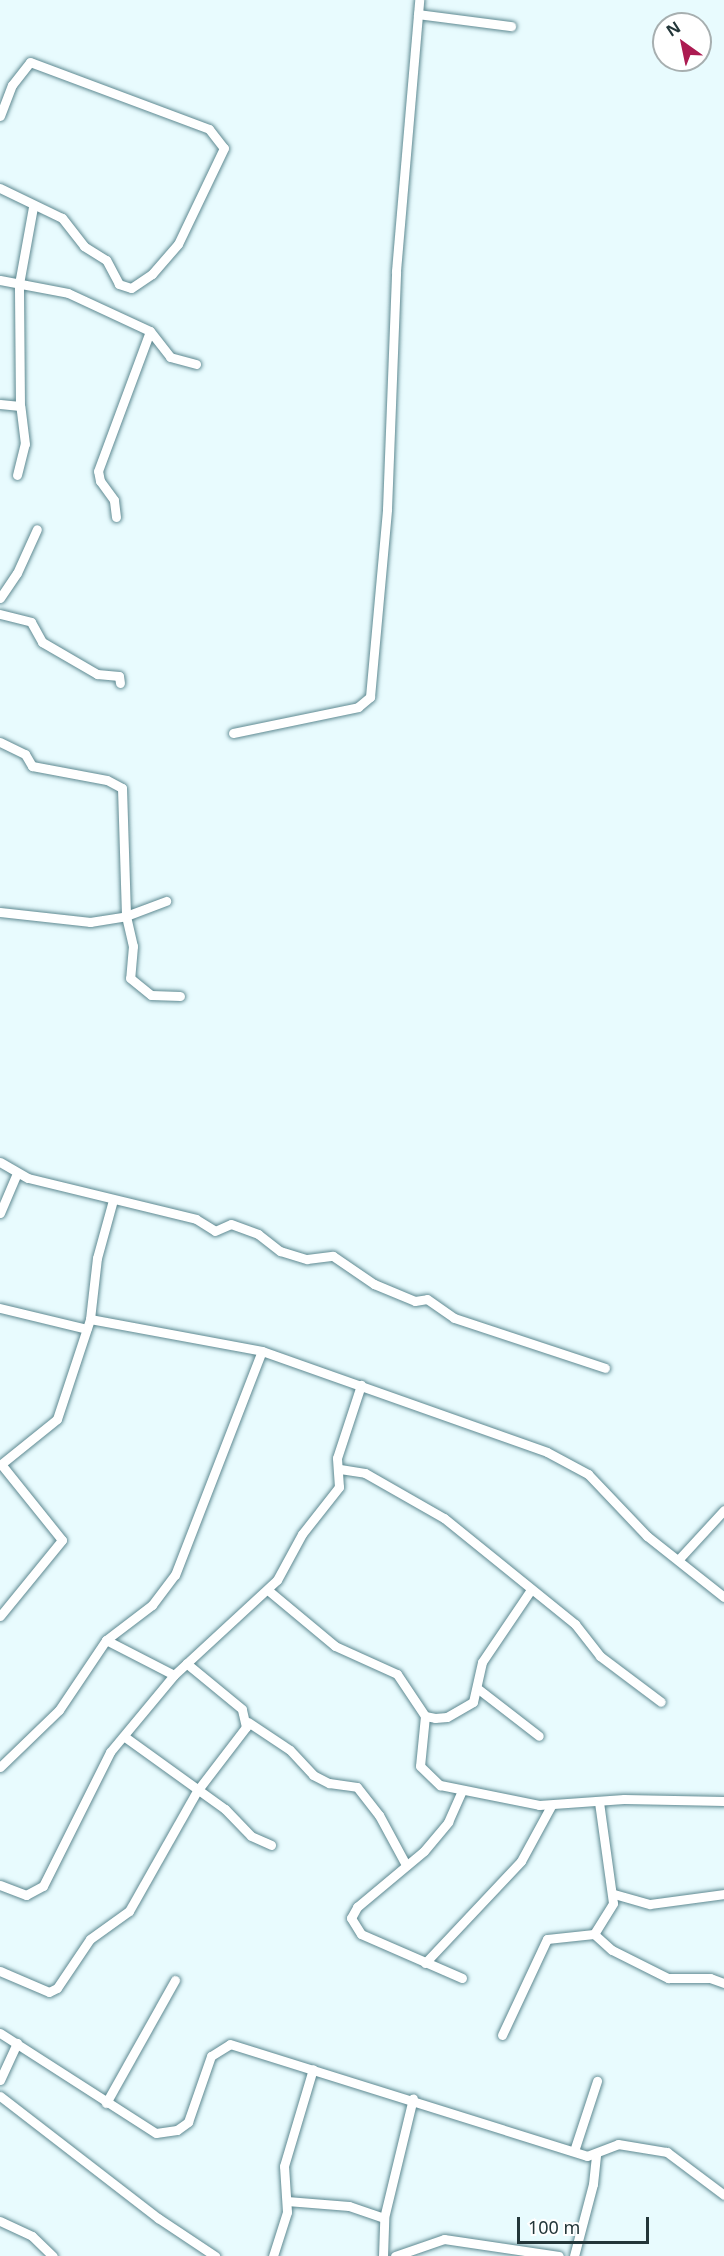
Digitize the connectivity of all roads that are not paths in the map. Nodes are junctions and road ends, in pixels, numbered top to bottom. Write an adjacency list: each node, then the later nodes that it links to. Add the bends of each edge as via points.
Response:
1 (419, 0): 2 (street)
2 (418, 14): 3 (street); 19 (street, via 396,271 387,509 370,697 358,707)
3 (511, 26)
4 (0, 116): 6 (street, via 12,85 30,62 209,129 224,148 178,244 153,274 131,288 119,285 106,260 84,246 62,218)
5 (0, 188): 6 (street)
6 (33, 207): 8 (street)
7 (0, 280): 8 (street)
8 (19, 284): 9 (street, via 68,293); 12 (street)
9 (150, 331): 10 (street, via 170,357); 14 (street, via 98,471 100,481 114,500)
10 (196, 364)
11 (0, 404): 12 (street)
12 (20, 406): 13 (street, via 25,444)
13 (17, 475)
14 (116, 517)
15 (37, 529): 16 (street, via 17,573)
16 (0, 598)
17 (0, 614): 18 (street, via 31,622 42,642 97,674 118,676)
18 (120, 683)
19 (233, 734)
20 (0, 742): 23 (street, via 25,754 32,766 107,780 122,788)
21 (166, 901): 23 (street)
22 (0, 912): 23 (street, via 74,922)
23 (126, 916): 24 (street, via 133,946 130,978 151,995)
24 (180, 996)
25 (0, 1162): 26 (street)
26 (17, 1173): 27 (street); 28 (street)
27 (113, 1200): 30 (street, via 97,1258); 33 (street, via 132,1200 196,1219 214,1232 231,1224 258,1234 280,1251 308,1259 333,1256 374,1284 415,1301 427,1299 454,1318)
28 (0, 1213)
29 (0, 1308): 31 (street)
30 (90, 1319): 31 (street); 32 (street)
31 (87, 1329): 35 (street, via 57,1419)
32 (262, 1351): 34 (street); 43 (street, via 175,1575 152,1605)
33 (605, 1368)
34 (362, 1385): 36 (street, via 340,1449); 38 (street, via 571,1463 588,1474 639,1527)
35 (1, 1465): 42 (street, via 62,1540)
36 (340, 1469): 39 (street, via 339,1487 302,1534); 40 (street, via 365,1473 444,1518)
37 (724, 1510): 38 (street)
38 (678, 1560): 41 (street)
39 (269, 1591): 44 (street); 48 (street, via 335,1646 397,1674)
40 (530, 1592): 46 (street, via 482,1662); 47 (street, via 575,1624 600,1656)
41 (724, 1597)
42 (0, 1616)
43 (106, 1640): 45 (street); 52 (street, via 59,1710)
44 (186, 1663): 45 (street); 49 (street, via 242,1709)
45 (174, 1675): 51 (street)
46 (477, 1688): 48 (street, via 473,1702 461,1710 447,1717); 50 (street)
47 (661, 1702)
48 (425, 1716): 53 (street, via 420,1766 440,1785)
49 (248, 1722): 54 (street); 59 (street, via 290,1750 313,1775 329,1783 357,1787)
50 (539, 1736)
51 (125, 1737): 54 (street); 60 (street, via 105,1760 78,1825 43,1886 26,1895)
52 (0, 1767)
53 (462, 1790): 57 (street); 59 (street, via 448,1822)
54 (197, 1791): 58 (street, via 225,1809 251,1836); 65 (street, via 129,1911 90,1940 57,1988 49,1992)
55 (724, 1801): 56 (street)
56 (599, 1802): 57 (street); 61 (street)
57 (551, 1806): 64 (street, via 522,1861 496,1892 458,1922)
58 (272, 1845)
59 (406, 1865): 64 (street, via 357,1907 351,1918 361,1934)
60 (0, 1885)
61 (614, 1894): 62 (street, via 650,1904); 63 (street)
62 (724, 1894)
63 (594, 1934): 68 (street, via 612,1950 668,1978 710,1978); 70 (street, via 547,1939)
64 (425, 1963): 66 (street)
65 (0, 1971)
66 (462, 1978)
67 (175, 1980): 77 (street)
68 (724, 1983)
69 (0, 2033): 71 (street)
70 (502, 2035)
71 (17, 2043): 73 (street); 77 (street)
72 (313, 2069): 76 (street); 77 (street, via 230,2044 219,2048 188,2122 168,2133 156,2133); 81 (street, via 284,2166)
73 (0, 2080)
74 (597, 2081): 78 (street)
75 (0, 2096): 86 (street, via 158,2218)
76 (413, 2098): 78 (street); 82 (street)
77 (106, 2103)
78 (574, 2151): 79 (street)
79 (596, 2154): 80 (street, via 618,2144 667,2152); 91 (street, via 593,2184)
80 (724, 2195)
81 (287, 2201): 82 (street, via 349,2206); 87 (street)
82 (384, 2217): 88 (street)
83 (0, 2221): 85 (street, via 32,2236)
84 (504, 2252): 89 (street, via 444,2239); 90 (street)
85 (53, 2256)
86 (215, 2256)
87 (273, 2256)
88 (383, 2256)
89 (395, 2256)
90 (560, 2256)
91 (574, 2256)

